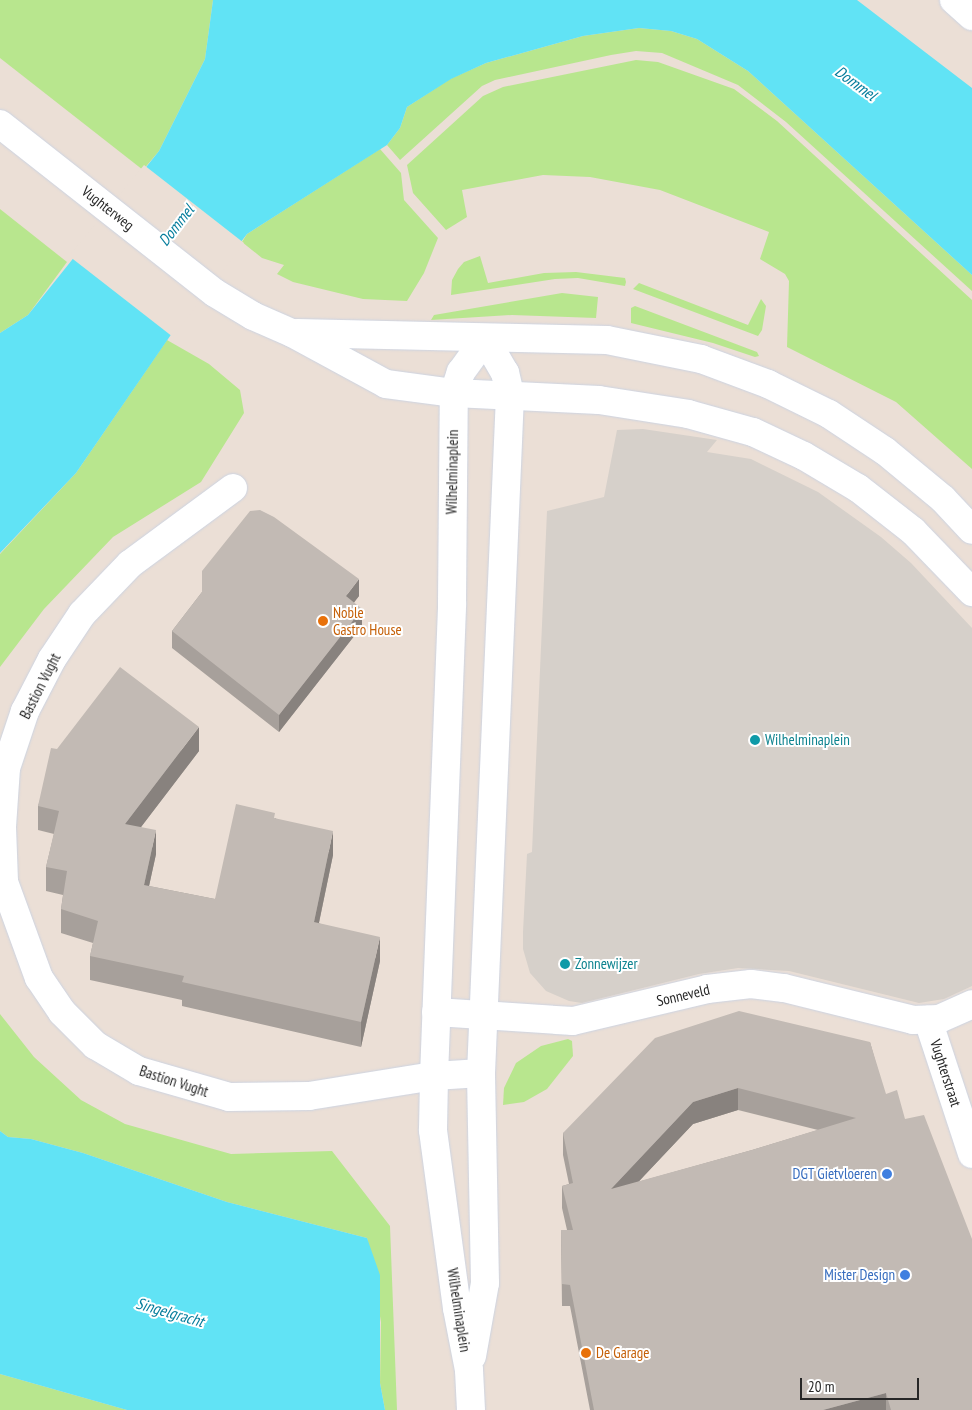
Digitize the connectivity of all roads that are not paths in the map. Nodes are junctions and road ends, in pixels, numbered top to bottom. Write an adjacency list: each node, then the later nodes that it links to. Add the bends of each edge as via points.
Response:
1 (954, 0): 2 (street)
2 (972, 16)
3 (0, 124): 4 (street, Vughterweg, via 215,292 253,316)
4 (292, 333): 5 (street); 6 (street, via 386,384)
5 (485, 340): 6 (street, Wilhelminaplein, via 471,354); 7 (street, Wilhelminaplein, via 505,373); 9 (street, via 607,340 701,359 768,384 829,414 885,451 943,499)
6 (454, 393): 7 (street); 12 (street, Wilhelminaplein, via 452,604)
7 (510, 394): 10 (street, via 644,406 688,414 752,432 804,456 858,488 913,531); 13 (street, Wilhelminaplein)
8 (233, 488): 16 (street, Bastion Vught, via 130,564 82,614 52,659 25,711 6,768 2,827 4,882 22,935 39,978 62,1012 95,1045 139,1071 229,1097 308,1096)
9 (972, 530)
10 (972, 592)
11 (972, 1004): 14 (street, Sonneveld, via 950,1015)
12 (436, 1012): 13 (street, Sonneveld); 16 (street, Wilhelminaplein)
13 (482, 1014): 14 (street, Sonneveld, via 573,1020 706,989 751,984 784,988 899,1018); 15 (street, Wilhelminaplein)
14 (928, 1020): 17 (street, Vughterstraat)
15 (481, 1073): 16 (street, Bastion Vught); 18 (street, Wilhelminaplein, via 485,1283)
16 (434, 1076): 18 (street, Wilhelminaplein, via 433,1130 457,1308)
17 (972, 1154)
18 (470, 1370): 19 (street)
19 (471, 1410)

